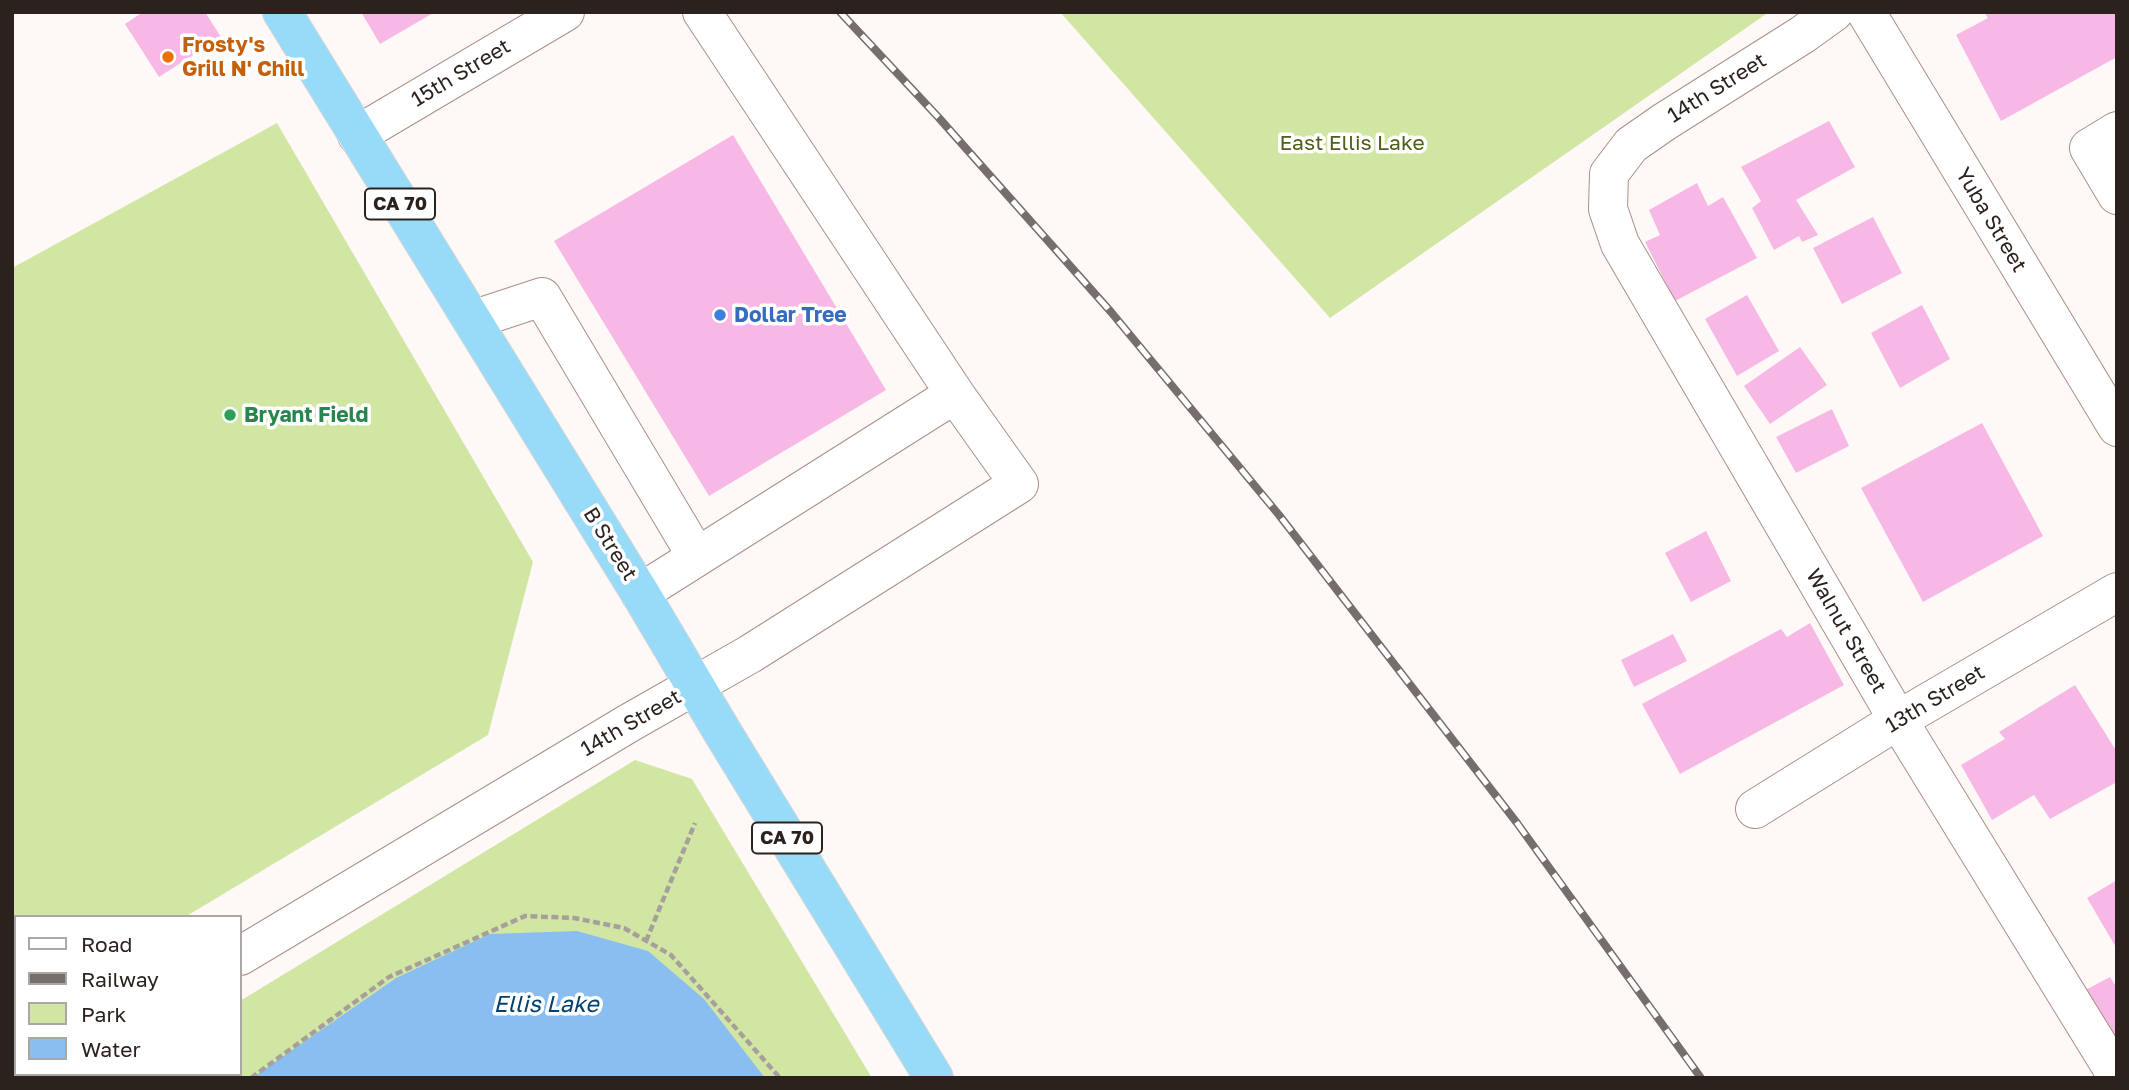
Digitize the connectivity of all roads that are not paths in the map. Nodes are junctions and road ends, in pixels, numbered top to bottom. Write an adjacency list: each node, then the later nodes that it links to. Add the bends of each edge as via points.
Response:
1 (282, 12): 7 (highway, B Street / CA 70)
2 (565, 12): 7 (street, 15th Street)
3 (702, 12): 11 (street)
4 (1834, 12): 8 (street, 14th Street, via 1631,145)
5 (1866, 12): 12 (street, Yuba Street)
6 (2117, 131): 9 (street, via 2088,148)
7 (358, 135): 10 (highway, B Street / CA 70)
8 (1609, 174): 17 (street, Walnut Street, via 1608,209 1620,244)
9 (2117, 195)
10 (472, 320): 13 (street, via 542,297); 15 (highway, B Street / CA 70)
11 (956, 394): 13 (street); 16 (street, 14th Street, via 1019,484)
12 (2117, 427)
13 (697, 557): 15 (street)
14 (2117, 592): 17 (street, 13th Street)
15 (640, 593): 16 (highway, B Street / CA 70)
16 (695, 685): 19 (street, 14th Street); 21 (highway, B Street / CA 70)
17 (1898, 720): 18 (street, 13th Street); 20 (street, Walnut Street)
18 (1755, 809)
19 (242, 955)
20 (2117, 1076)
21 (934, 1078)

